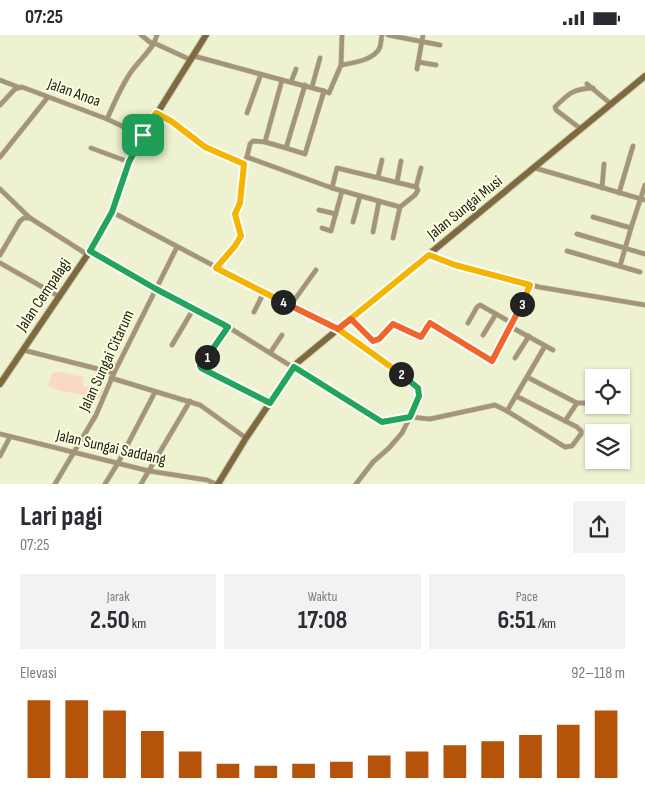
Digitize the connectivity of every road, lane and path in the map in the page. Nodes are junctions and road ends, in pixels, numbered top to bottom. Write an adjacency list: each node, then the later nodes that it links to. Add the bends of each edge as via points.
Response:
1 (141, 35): 9 (street)
2 (157, 35): 9 (street)
3 (206, 35): 11 (street, Jalan Cempalagi)
4 (342, 35): 14 (street)
5 (382, 35): 14 (street, via 379,49 371,56)
6 (388, 35): 8 (street)
7 (423, 35): 8 (street)
8 (422, 41): 10 (street); 13 (street)
9 (154, 43): 11 (street); 34 (street, via 133,69)
10 (440, 45)
11 (192, 58): 18 (street); 32 (street, Jalan Cempalagi)
12 (320, 58): 26 (street)
13 (418, 62): 15 (street); 17 (street)
14 (341, 65): 28 (street, via 329,93)
15 (436, 65)
16 (296, 69): 22 (street)
17 (417, 69)
18 (260, 74): 20 (street); 33 (street)
19 (645, 76): 30 (street, Jalan Sungai Musi)
20 (282, 79): 22 (street); 37 (street)
21 (0, 80): 25 (street, Jalan Anoa)
22 (291, 82): 24 (street)
23 (587, 84): 27 (street)
24 (305, 85): 26 (street); 40 (street)
25 (18, 87): 29 (street, Jalan Anoa); 31 (street)
26 (312, 87): 28 (street)
27 (593, 89): 30 (street); 35 (street, via 570,92 555,107)
28 (324, 91): 40 (street, via 305,154)
29 (48, 97): 34 (street, Jalan Anoa); 41 (street)
30 (611, 104): 35 (street, Jalan Sungai Musi)
31 (0, 105)
32 (156, 113): 36 (street, Jalan Cempalagi); 46 (street, via 205,147)
33 (247, 113)
34 (107, 119): 36 (street, Jalan Anoa)
35 (581, 129): 49 (street, Jalan Sungai Musi)
36 (143, 135): 45 (street, Jalan Cempalagi)
37 (265, 142): 40 (street); 42 (street, via 253,141)
38 (633, 145): 58 (street)
39 (91, 148): 45 (street)
40 (286, 148)
41 (0, 157)
42 (247, 157): 46 (street); 54 (street)
43 (382, 160): 50 (street)
44 (401, 161): 51 (street)
45 (129, 162): 64 (street, Jalan Cempalagi)
46 (244, 164): 84 (street, via 240,203 235,214 241,236)
47 (604, 164): 55 (street)
48 (421, 168): 53 (street)
49 (535, 168): 55 (street); 80 (street, Jalan Sungai Musi)
50 (378, 177): 51 (street); 54 (street, via 337,168)
51 (397, 182): 53 (street)
52 (645, 185): 60 (street)
53 (416, 187): 62 (street, via 415,195)
54 (332, 188): 56 (street)
55 (602, 188): 58 (street)
56 (342, 191): 59 (street); 65 (street)
57 (1, 193): 67 (street)
58 (619, 193): 60 (street)
59 (360, 196): 61 (street); 68 (street)
60 (643, 200): 70 (street)
61 (379, 201): 62 (street); 71 (street)
62 (400, 207): 73 (street)
63 (319, 210): 65 (street)
64 (112, 212): 74 (street); 77 (street, Jalan Cempalagi)
65 (336, 214): 69 (street, via 331,231)
66 (593, 217): 70 (street)
67 (30, 218): 77 (street); 79 (street, via 20,221)
68 (353, 222)
69 (322, 228)
70 (631, 228): 75 (street)
71 (373, 232)
72 (577, 234): 75 (street)
73 (393, 238)
74 (177, 247): 84 (street); 89 (street, Jalan Sungai Citarum)
75 (624, 247): 78 (street); 82 (street)
76 (568, 251): 82 (street)
77 (89, 253): 89 (street); 91 (street, Jalan Cempalagi)
78 (645, 254)
79 (0, 255)
80 (429, 255): 88 (street); 97 (street, Jalan Sungai Musi)
81 (0, 263): 83 (street)
82 (620, 266): 87 (street)
83 (6, 267): 85 (street); 91 (street)
84 (216, 268): 90 (street)
85 (0, 270)
86 (316, 270): 93 (street)
87 (640, 272)
88 (530, 285): 92 (street); 99 (street)
89 (156, 289): 94 (street); 112 (street, Jalan Sungai Citarum)
90 (264, 292): 93 (street); 95 (street)
91 (60, 297): 107 (street, Jalan Cempalagi)
92 (645, 305)
93 (290, 306): 101 (street)
94 (194, 308): 100 (street); 105 (street)
95 (254, 312)
96 (496, 314): 98 (street, via 478,305); 99 (street); 103 (street)
97 (351, 319): 99 (street, via 373,341 393,324 421,337 430,323 492,361); 101 (street, Jalan Sungai Musi)
98 (468, 323)
99 (512, 324): 104 (street, via 512,328)
100 (228, 327): 109 (street); 119 (street, via 200,368)
101 (338, 329): 111 (street, Jalan Sungai Musi); 123 (street, via 418,388 419,396)
102 (282, 335): 109 (street)
103 (483, 335)
104 (528, 336): 106 (street); 110 (street)
105 (172, 345)
106 (546, 346): 108 (street); 113 (street)
107 (23, 350): 112 (street); 115 (street, Jalan Cempalagi)
108 (553, 350)
109 (270, 353): 111 (street)
110 (515, 358)
111 (294, 367): 119 (street, Jalan Sungai Musi); 123 (street, via 382,422)
112 (114, 373): 114 (street, Jalan Sungai Citarum)
113 (527, 377): 117 (street); 120 (street)
114 (111, 378): 116 (street); 128 (street, Jalan Sungai Citarum, via 96,415)
115 (0, 384)
116 (155, 392): 118 (street); 130 (street)
117 (516, 396): 122 (street); 124 (street)
118 (190, 401): 127 (street); 131 (street)
119 (270, 403): 127 (street, Jalan Sungai Musi)
120 (577, 403): 121 (street); 124 (street)
121 (585, 403)
122 (508, 411): 123 (street, via 495,405 430,419); 124 (street, via 569,448 582,433)
123 (410, 417): 136 (street, via 402,433)
124 (565, 421)
125 (0, 433): 126 (street, Jalan Sungai Saddang)
126 (10, 437): 128 (street, Jalan Sungai Saddang); 129 (street)
127 (246, 438): 135 (street, Jalan Sungai Musi)
128 (74, 453): 130 (street, Jalan Sungai Saddang); 132 (street, Jalan Sungai Citarum)
129 (0, 456)
130 (118, 463): 131 (street, Jalan Sungai Saddang); 133 (street)
131 (149, 471): 134 (street); 135 (street, Jalan Sungai Saddang)
132 (55, 484)
133 (105, 484)
134 (141, 484)
135 (217, 484)
136 (356, 484)

